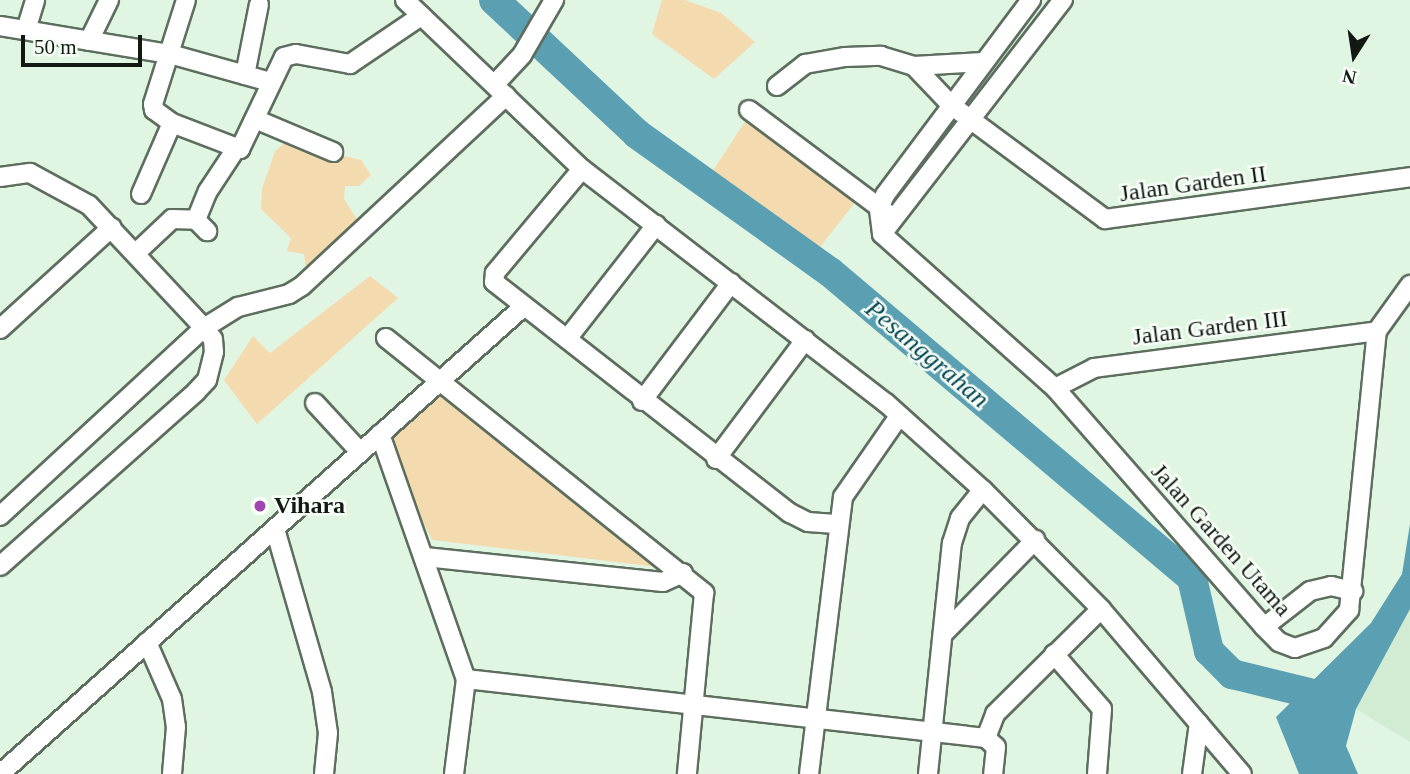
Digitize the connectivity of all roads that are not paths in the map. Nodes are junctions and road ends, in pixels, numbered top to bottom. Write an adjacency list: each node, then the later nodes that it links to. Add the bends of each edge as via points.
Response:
1 (35, 0): 11 (street)
2 (109, 0): 12 (street)
3 (186, 0): 13 (street)
4 (405, 0): 9 (street)
5 (554, 0): 19 (street)
6 (1031, 0): 14 (street)
7 (1063, 0): 23 (street)
8 (259, 4): 16 (street)
9 (421, 16): 17 (street, via 351,64 290,54); 19 (street)
10 (0, 26): 11 (street)
11 (26, 30): 12 (street)
12 (89, 41): 13 (street)
13 (170, 54): 16 (street); 24 (street, via 153,107)
14 (983, 62): 15 (street); 20 (street)
15 (914, 66): 18 (street, via 881,56 815,61 794,70); 20 (street, Jalan Garden II)
16 (245, 75): 17 (street)
17 (270, 82): 22 (street)
18 (777, 86)
19 (500, 90): 27 (street); 40 (street, via 302,286 289,294 238,307)
20 (951, 105): 23 (street, Jalan Garden II); 31 (street)
21 (749, 110): 31 (street)
22 (254, 120): 25 (street, via 243,146); 26 (street)
23 (971, 121): 29 (street, Jalan Garden II, via 1075,201 1114,221); 32 (street)
24 (172, 123): 25 (street); 30 (street)
25 (235, 150): 36 (street, via 208,191 202,226 172,219)
26 (333, 152)
27 (582, 169): 33 (street); 39 (street, via 495,273 496,285)
28 (0, 177): 34 (street, via 18,171 42,177 72,193)
29 (1406, 181)
30 (141, 194)
31 (879, 209): 32 (street); 35 (street)
32 (897, 220): 35 (street)
33 (656, 225): 37 (street); 44 (street)
34 (112, 227): 36 (street); 41 (street)
35 (882, 234): 47 (street, Jalan Garden Utama)
36 (137, 252): 40 (street)
37 (731, 283): 45 (street); 48 (street)
38 (1410, 285): 42 (street)
39 (523, 307): 44 (street); 46 (street)
40 (204, 328): 55 (street); 60 (street, via 214,352 206,380)
41 (0, 329)
42 (1377, 331): 47 (street, Jalan Garden III, via 1094,368); 62 (street, Jalan Garden Utama)
43 (386, 338): 46 (street)
44 (566, 339): 48 (street)
45 (805, 340): 50 (street); 53 (street)
46 (440, 380): 51 (street); 61 (street)
47 (1055, 388): 64 (street, Jalan Garden Utama)
48 (642, 401): 53 (street)
49 (315, 403): 52 (street)
50 (899, 415): 54 (street); 56 (street, via 846,489)
51 (380, 435): 52 (street); 59 (street)
52 (360, 452): 57 (street)
53 (716, 459): 56 (street, via 807,522)
54 (984, 491): 58 (street); 65 (street, via 955,529)
55 (0, 516)
56 (839, 524): 70 (street)
57 (275, 529): 66 (street); 78 (street, via 322,692 328,733)
58 (1035, 540): 63 (street); 65 (street)
59 (425, 558): 61 (street, via 663,582); 68 (street)
60 (0, 566)
61 (684, 573): 69 (street, via 704,593 706,603)
62 (1353, 591): 64 (street, via 1331,586 1310,591); 64 (street, Jalan Garden Utama, via 1343,620 1307,647 1285,645)
63 (1101, 609): 67 (street); 71 (street)
64 (1264, 627)
65 (943, 634): 72 (street)
66 (147, 642): 74 (street); 77 (street, via 172,699 176,727)
67 (1054, 654): 73 (street, via 995,714); 84 (street, via 1102,709)
68 (466, 679): 69 (street); 79 (street)
69 (695, 706): 70 (street); 80 (street)
70 (815, 720): 72 (street); 81 (street)
71 (1199, 723): 85 (street); 86 (street)
72 (932, 733): 73 (street); 82 (street)
73 (986, 738): 83 (street, via 996,747)
74 (23, 754): 75 (street); 76 (street)
75 (0, 774)
76 (21, 774)
77 (172, 774)
78 (324, 774)
79 (454, 774)
80 (687, 774)
81 (808, 774)
82 (928, 774)
83 (993, 774)
84 (1097, 774)
85 (1192, 774)
86 (1242, 774)

